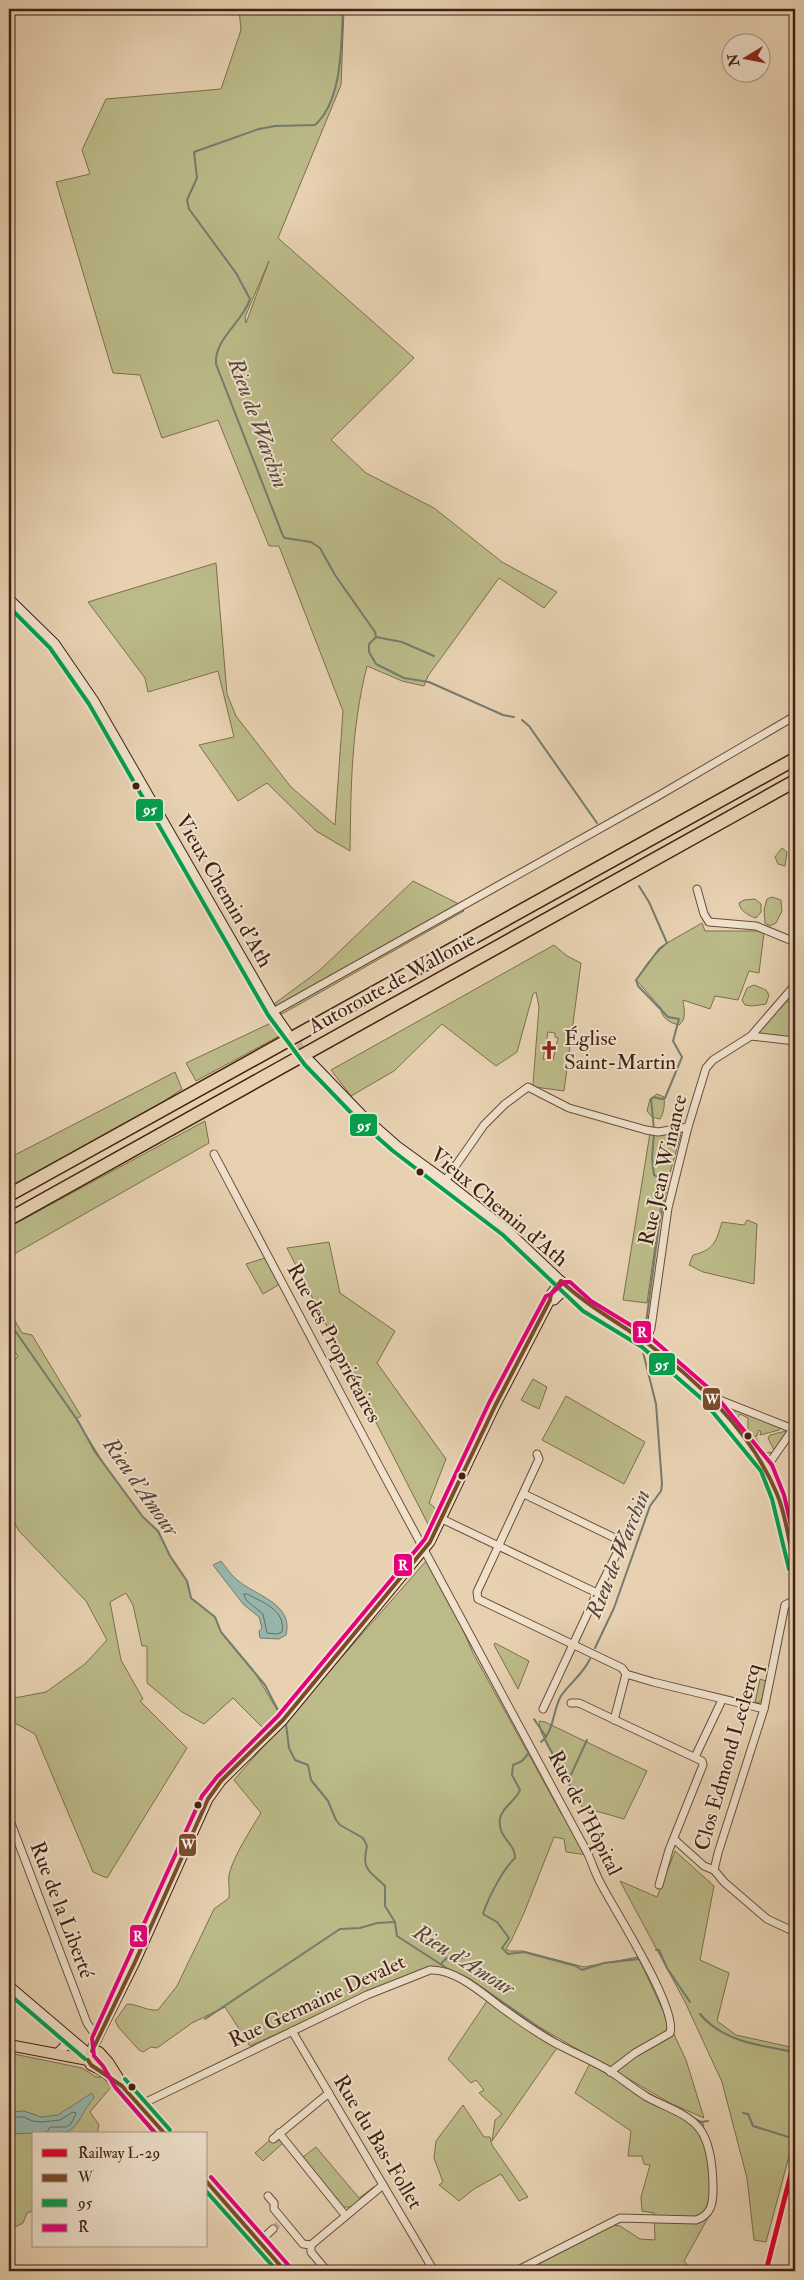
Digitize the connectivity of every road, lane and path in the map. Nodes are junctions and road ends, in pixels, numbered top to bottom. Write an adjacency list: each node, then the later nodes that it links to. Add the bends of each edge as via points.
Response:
1 (9, 599): 10 (street, Vieux Chemin d'Ath, via 54,644 94,701)
2 (795, 716): 10 (street)
3 (795, 759): 18 (highway, Autoroute de Wallonie)
4 (795, 781): 6 (highway, Autoroute de Wallonie)
5 (795, 789): 6 (highway)
6 (769, 796): 19 (highway, Autoroute de Wallonie)
7 (697, 889): 8 (street, via 709,922 756,926)
8 (795, 942)
9 (795, 985): 12 (street, Rue Jean Winance)
10 (273, 1012): 11 (street, Vieux Chemin d'Ath)
11 (287, 1032)
12 (752, 1036): 13 (street); 15 (street, Rue Jean Winance, via 713,1060 706,1068)
13 (795, 1041)
14 (310, 1061): 17 (street, Vieux Chemin d'Ath, via 390,1140)
15 (688, 1126): 17 (street, via 658,1132 646,1130 569,1108 528,1088 484,1125); 21 (street, Rue Jean Winance, via 668,1208 651,1328)
16 (214, 1154): 29 (street, Rue des Propriétaires)
17 (445, 1180): 20 (street, Vieux Chemin d'Ath, via 507,1230)
18 (9, 1195)
19 (9, 1219)
20 (564, 1284): 21 (street, Vieux Chemin d'Ath, via 587,1306); 27 (street, via 551,1294)
21 (646, 1342): 22 (street, Vieux Chemin d'Ath)
22 (707, 1395): 23 (street); 25 (street, Vieux Chemin d'Ath)
23 (794, 1429): 25 (street)
24 (537, 1454): 26 (street, via 539,1459)
25 (766, 1468): 30 (street, Vieux Chemin d'Ath, via 778,1496)
26 (524, 1494): 28 (street); 31 (street, via 619,1540 620,1547)
27 (442, 1519): 28 (street); 29 (street)
28 (498, 1546): 31 (street); 33 (street, via 477,1592 478,1599)
29 (425, 1548): 49 (street, via 294,1708 222,1780 208,1799); 53 (street, Rue de l'Hôpital, via 588,1854 598,1880 671,2019 670,2033 665,2038 635,2053)
30 (795, 1568)
31 (597, 1593): 33 (street)
32 (795, 1600): 38 (street, Clos Edmond Leclercq, via 786,1605)
33 (573, 1645): 34 (street, via 622,1668); 37 (street)
34 (626, 1674): 35 (street); 39 (street)
35 (722, 1700): 38 (street); 40 (street)
36 (571, 1703): 39 (street, via 579,1703)
37 (543, 1709)
38 (764, 1709): 43 (street, Clos Edmond Leclercq)
39 (614, 1720): 40 (street)
40 (695, 1757): 42 (street, Clos Edmond Leclercq, via 703,1765)
41 (9, 1818): 49 (street, Rue de la Liberté, via 87,2023)
42 (675, 1840): 43 (street, Clos Edmond Leclercq, via 704,1866); 44 (street, Clos Edmond Leclercq)
43 (714, 1870): 45 (street, Clos Edmond Leclercq, via 767,1919)
44 (659, 1885)
45 (795, 1932)
46 (9, 1986): 47 (street)
47 (59, 2030): 51 (street, via 66,2042 65,2048); 52 (street)
48 (292, 2031): 53 (street, Rue Germaine Devalet, via 405,1978 438,1969 465,1981 541,2035); 55 (street, Rue du Bas-Follet); 56 (street, Rue Germaine Devalet)
49 (98, 2039): 52 (street)
50 (9, 2045): 51 (main road)
51 (58, 2053): 52 (main road)
52 (94, 2055): 54 (main road, via 108,2062); 54 (main road, via 91,2065)
53 (610, 2072): 70 (street, Rue Germaine Devalet, via 698,2127 705,2138 710,2160 713,2193 710,2211 696,2220 614,2220)
54 (120, 2083): 56 (main road)
55 (329, 2093): 58 (street); 61 (street, Rue du Bas-Follet)
56 (140, 2105): 57 (main road)
57 (163, 2132)
58 (279, 2133): 59 (street); 63 (street)
59 (272, 2139)
60 (208, 2184): 65 (main road)
61 (383, 2185): 63 (street); 69 (street, Rue du Bas-Follet)
62 (268, 2196): 66 (street, via 282,2222 303,2244)
63 (345, 2215): 66 (street)
64 (273, 2229): 65 (street)
65 (259, 2242): 67 (main road)
66 (311, 2245): 68 (street, via 311,2252)
67 (280, 2270)
68 (327, 2271)
69 (434, 2271)
70 (516, 2271)

